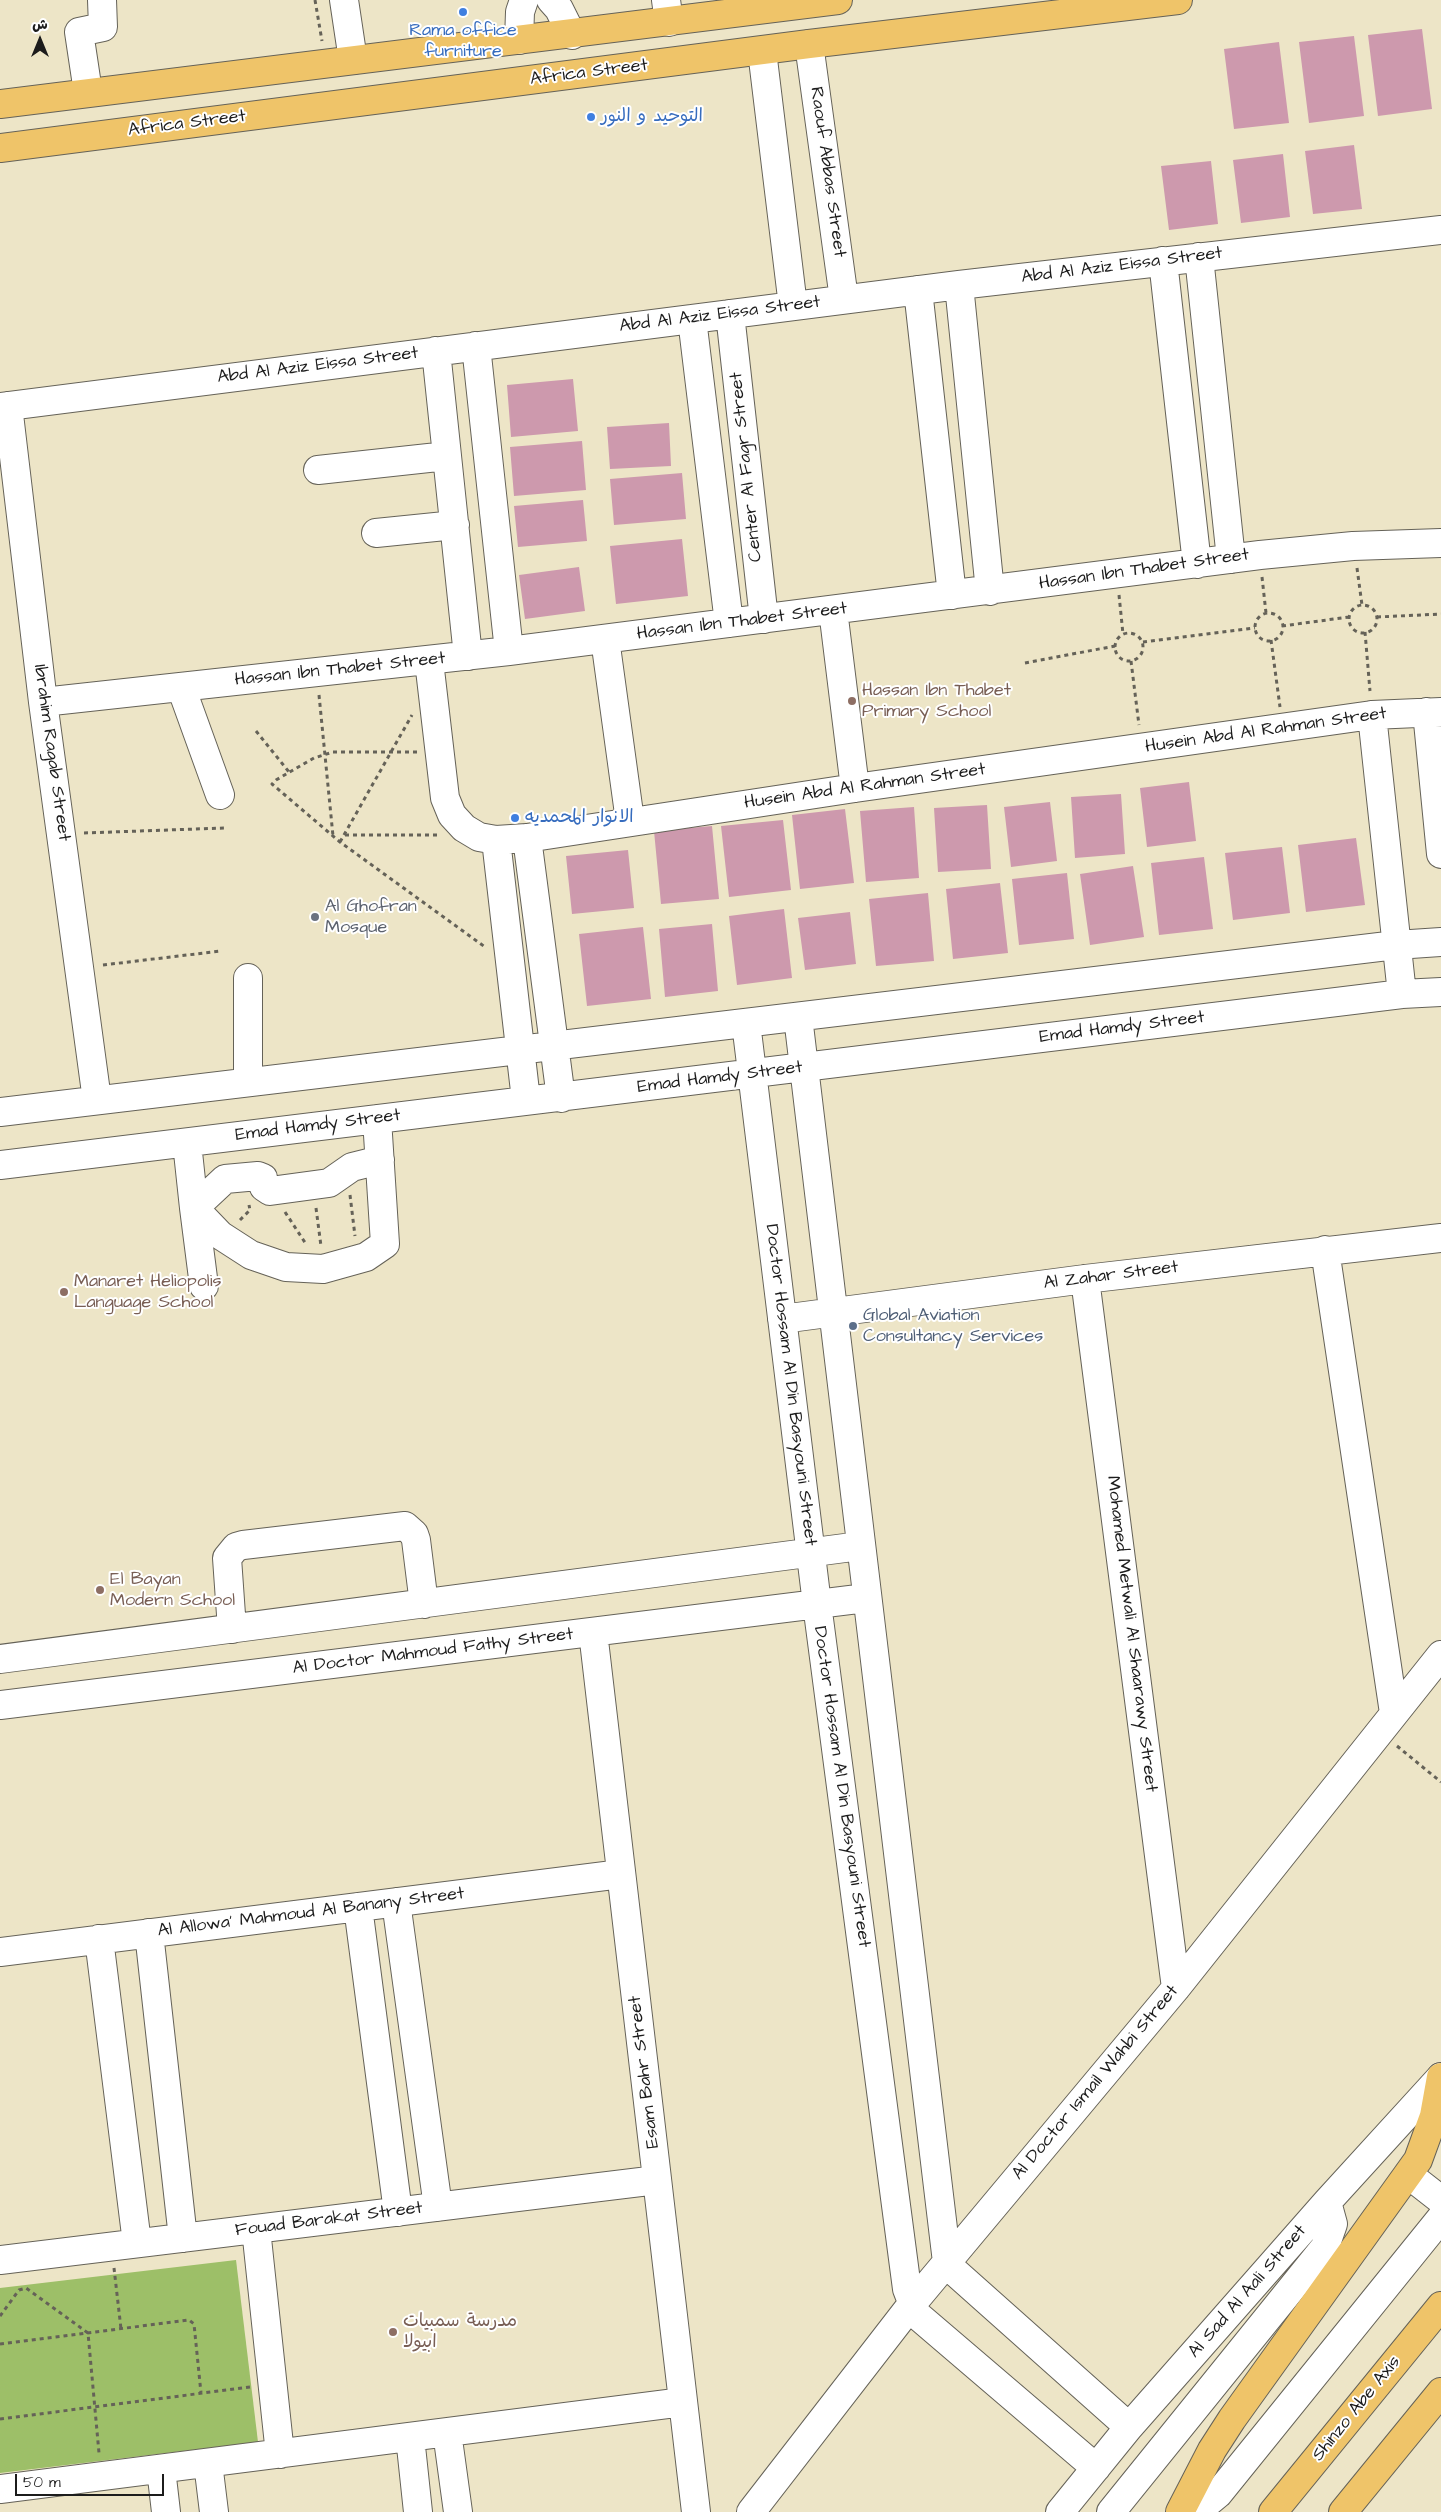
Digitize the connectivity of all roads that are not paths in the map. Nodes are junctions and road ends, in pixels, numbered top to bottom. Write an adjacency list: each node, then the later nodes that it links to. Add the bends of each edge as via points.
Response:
1 (102, 0): 15 (street, via 103,27 79,32)
2 (344, 0): 14 (street)
3 (524, 0): 11 (street)
4 (551, 0): 10 (street)
5 (838, 0): 7 (main road)
6 (1178, 0): 12 (main road, Africa Street)
7 (791, 3): 8 (main road)
8 (739, 6): 9 (main road)
9 (668, 11): 10 (main road)
10 (572, 34): 11 (main road)
11 (519, 40): 14 (main road)
12 (809, 44): 13 (main road, Africa Street); 23 (street, Raouf Abbas Street)
13 (762, 51): 17 (main road, Africa Street); 24 (street)
14 (354, 60): 15 (main road)
15 (88, 92): 16 (main road)
16 (0, 104)
17 (0, 148)
18 (1441, 230): 19 (street, Abd Al Aziz Eissa Street)
19 (1199, 257): 20 (street, Abd Al Aziz Eissa Street); 35 (street)
20 (1164, 261): 21 (street, Abd Al Aziz Eissa Street); 36 (street)
21 (958, 285): 22 (street, Abd Al Aziz Eissa Street); 37 (street)
22 (918, 290): 23 (street, Abd Al Aziz Eissa Street); 38 (street)
23 (844, 299): 24 (street, Abd Al Aziz Eissa Street)
24 (793, 306): 25 (street, Abd Al Aziz Eissa Street)
25 (730, 314): 26 (street, Abd Al Aziz Eissa Street); 40 (street, Center Al Fagr Street)
26 (692, 319): 27 (street, Abd Al Aziz Eissa Street); 41 (street, Center Al Fagr Street)
27 (476, 346): 28 (street, Abd Al Aziz Eissa Street); 43 (street)
28 (436, 351): 29 (street, Abd Al Aziz Eissa Street); 30 (street)
29 (4, 407): 47 (street, Ibrahim Ragab Street)
30 (447, 456): 31 (street); 32 (street)
31 (318, 470)
32 (454, 525): 33 (street); 44 (street)
33 (376, 533)
34 (1441, 543): 35 (street, Hassan Ibn Thabet Street, via 1353,546)
35 (1231, 559): 36 (street, Hassan Ibn Thabet Street)
36 (1197, 564): 37 (street, Hassan Ibn Thabet Street)
37 (990, 590): 38 (street, Hassan Ibn Thabet Street)
38 (952, 595): 39 (street, Hassan Ibn Thabet Street)
39 (833, 610): 40 (street, Hassan Ibn Thabet Street); 50 (street)
40 (764, 619): 41 (street, Hassan Ibn Thabet Street)
41 (729, 623): 42 (street, Hassan Ibn Thabet Street)
42 (605, 639): 43 (street, Hassan Ibn Thabet Street); 52 (street)
43 (509, 651): 44 (street, Hassan Ibn Thabet Street)
44 (468, 656): 45 (street, Hassan Ibn Thabet Street)
45 (429, 661): 46 (street, Hassan Ibn Thabet Street); 54 (street, Husein Abd Al Rahman Street, via 445,798 452,815 464,828 479,837)
46 (181, 687): 47 (street, Hassan Ibn Thabet Street); 51 (street)
47 (43, 702): 69 (street, Ibrahim Ragab Street)
48 (1434, 712): 49 (street, Husein Abd Al Rahman Street); 55 (street)
49 (1372, 715): 50 (street, Husein Abd Al Rahman Street); 57 (street)
50 (855, 788): 52 (street, Husein Abd Al Rahman Street)
51 (220, 794)
52 (630, 821): 53 (street, Husein Abd Al Rahman Street)
53 (527, 838): 54 (street, Husein Abd Al Rahman Street); 63 (street)
54 (496, 840): 64 (street)
55 (1441, 854)
56 (1441, 942): 57 (street)
57 (1396, 944): 60 (street); 61 (street)
58 (248, 978): 67 (street)
59 (1441, 992): 60 (street, Emad Hamdy Street)
60 (1402, 994): 65 (street, Emad Hamdy Street)
61 (798, 1017): 62 (street); 65 (street)
62 (746, 1022): 63 (street); 66 (street, Doctor Hossam Al Din Basyouni Street)
63 (554, 1046): 64 (street); 68 (street)
64 (520, 1050): 67 (street); 70 (street)
65 (804, 1067): 66 (street, Emad Hamdy Street); 81 (street)
66 (751, 1074): 68 (street, Emad Hamdy Street); 82 (street, Doctor Hossam Al Din Basyouni Street)
67 (248, 1082): 69 (street)
68 (561, 1098): 70 (street, Emad Hamdy Street)
69 (97, 1100): 71 (street)
70 (526, 1100): 72 (street, Emad Hamdy Street)
71 (0, 1112)
72 (377, 1119): 73 (street, Emad Hamdy Street); 74 (street)
73 (187, 1143): 75 (street, Emad Hamdy Street); 76 (street)
74 (380, 1160): 76 (street, via 347,1170 329,1183 270,1191 264,1187 263,1178 258,1176 225,1180); 76 (street, via 385,1244 358,1260 323,1269 286,1267 251,1255 223,1237)
75 (0, 1166)
76 (194, 1208): 80 (street)
77 (1441, 1238): 78 (street, Al Zahar Street)
78 (1325, 1250): 79 (street, Al Zahar Street); 93 (street)
79 (1085, 1279): 81 (street, Al Zahar Street); 100 (street, Mohamed Metwali Al Shaarawy Street)
80 (204, 1286)
81 (833, 1313): 82 (street, Al Zahar Street); 83 (street)
82 (782, 1319): 84 (street, Doctor Hossam Al Din Basyouni Street)
83 (860, 1546): 84 (street); 85 (street)
84 (811, 1552): 86 (street); 87 (street, Doctor Hossam Al Din Basyouni Street)
85 (866, 1598): 87 (street, Al Doctor Mahmoud Fathy Street); 113 (street)
86 (424, 1604): 88 (street); 88 (street, via 414,1534 405,1526 243,1545 230,1552 227,1558)
87 (817, 1604): 89 (street, Al Doctor Mahmoud Fathy Street); 114 (street, Doctor Hossam Al Din Basyouni Street, via 905,2279)
88 (232, 1629): 91 (street)
89 (593, 1632): 92 (street, Al Doctor Mahmoud Fathy Street); 94 (street, Esam Bahr Street)
90 (1441, 1655): 93 (street, Al Doctor Ismail Wahbi Street)
91 (0, 1660)
92 (0, 1705)
93 (1386, 1722): 100 (street, Al Doctor Ismail Wahbi Street)
94 (621, 1874): 95 (street, Al Allowa' Mahmoud Al Banany Street); 103 (street, Esam Bahr Street)
95 (396, 1902): 96 (street, Al Allowa' Mahmoud Al Banany Street); 106 (street)
96 (358, 1907): 97 (street, Al Allowa' Mahmoud Al Banany Street); 107 (street)
97 (149, 1933): 98 (street, Al Allowa' Mahmoud Al Banany Street); 110 (street)
98 (99, 1940): 99 (street, Al Allowa' Mahmoud Al Banany Street); 111 (street)
99 (0, 1952)
100 (1176, 1988): 113 (street, Al Doctor Ismail Wahbi Street)
101 (1441, 2077): 102 (main road, via 1427,2138); 105 (street, Al Sad Al Aali Street)
102 (1409, 2175): 104 (street); 134 (main road, via 1232,2419)
103 (657, 2180): 106 (street, Fouad Barakat Street); 117 (street, Esam Bahr Street)
104 (1441, 2200)
105 (1327, 2202): 118 (street, Al Sad Al Aali Street); 126 (street, via 1333,2224 1325,2247)
106 (438, 2207): 107 (street, Fouad Barakat Street)
107 (398, 2212): 109 (street, Fouad Barakat Street)
108 (1441, 2218): 135 (street, via 1218,2494)
109 (256, 2229): 110 (street, Fouad Barakat Street); 121 (street)
110 (184, 2238): 111 (street, Fouad Barakat Street)
111 (124, 2245): 112 (street, Fouad Barakat Street)
112 (0, 2260)
113 (946, 2262): 114 (street, Al Doctor Ismail Wahbi Street); 118 (street)
114 (912, 2304): 123 (street, Doctor Hossam Al Din Basyouni Street, via 917,2315); 132 (street, Al Doctor Ismail Wahbi Street)
115 (1441, 2306): 136 (main road, Shinzo Abe Axis)
116 (1441, 2392): 137 (main road)
117 (683, 2402): 119 (street); 131 (street, Esam Bahr Street)
118 (1129, 2427): 123 (street, Al Sad Al Aali Street)
119 (447, 2432): 120 (street); 130 (street)
120 (410, 2437): 121 (street); 129 (street)
121 (280, 2454): 122 (street)
122 (208, 2463): 124 (street); 128 (street)
123 (1096, 2468): 133 (street, Al Sad Al Aali Street)
124 (161, 2469): 125 (street); 127 (street)
125 (0, 2489)
126 (1117, 2505)
127 (166, 2512)
128 (214, 2512)
129 (418, 2512)
130 (458, 2512)
131 (696, 2512)
132 (751, 2512)
133 (1060, 2512)
134 (1180, 2512)
135 (1196, 2512)
136 (1273, 2512)
137 (1343, 2512)

